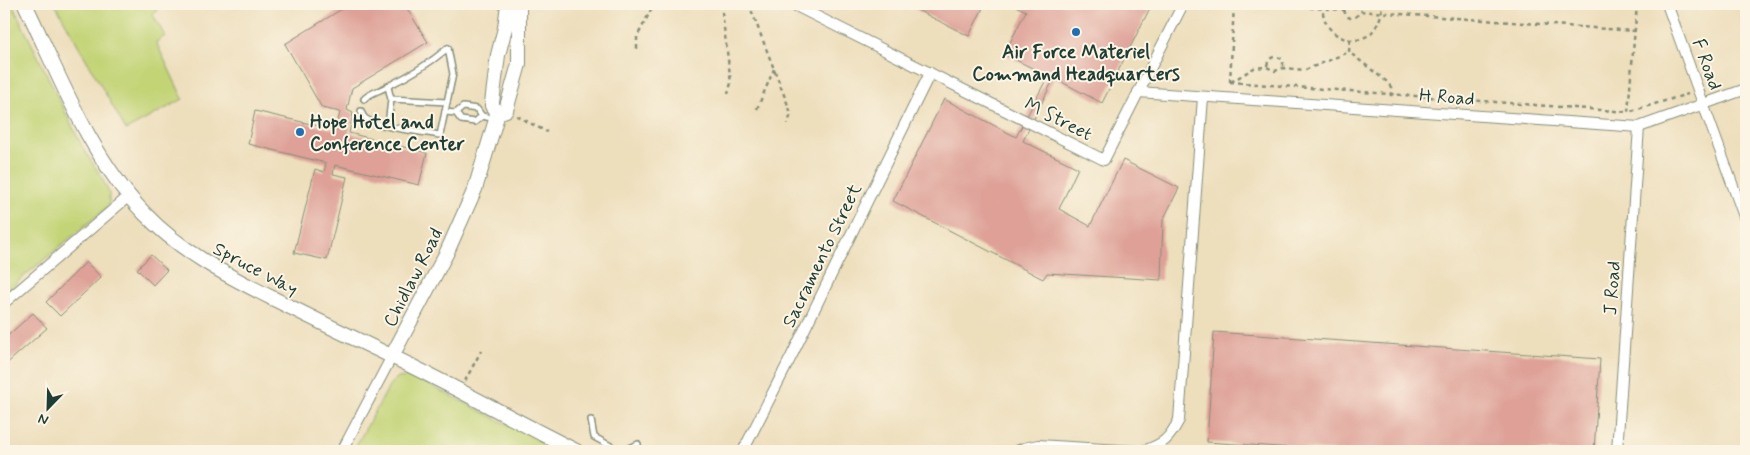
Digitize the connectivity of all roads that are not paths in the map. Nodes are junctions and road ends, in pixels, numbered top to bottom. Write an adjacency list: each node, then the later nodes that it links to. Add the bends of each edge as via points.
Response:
1 (25, 4): 23 (street, Spruce Way, via 89,138)
2 (508, 4): 20 (street, Chidlaw Road, via 492,103)
3 (519, 4): 20 (street, Chidlaw Road, via 519,64 506,110)
4 (792, 4): 7 (street)
5 (1183, 4): 10 (street)
6 (1666, 4): 15 (street, F Road)
7 (930, 73): 10 (street, M Street, via 1104,160); 33 (street, Sacramento Street)
8 (388, 87): 12 (lane); 13 (lane); 14 (lane, via 448,48 453,74)
9 (1746, 89): 15 (street, H Road)
10 (1138, 92): 11 (street, H Road)
11 (1203, 97): 22 (street, H Road); 29 (street, via 1179,420 1172,434)
12 (364, 98)
13 (391, 99): 14 (lane); 21 (lane)
14 (447, 102): 17 (lane)
15 (1704, 104): 22 (street, H Road); 24 (street, F Road)
16 (360, 111): 21 (lane, via 370,122)
17 (445, 112): 18 (lane); 21 (lane, via 440,135)
18 (456, 113): 19 (lane, via 461,120 475,122); 19 (lane, via 463,107 478,109)
19 (482, 116): 20 (lane)
20 (497, 116): 26 (street, Chidlaw Road, via 465,214)
21 (388, 126)
22 (1639, 127): 38 (street, J Road)
23 (129, 196): 25 (street); 26 (street, Spruce Way, via 165,234 204,262)
24 (1746, 222)
25 (4, 302)
26 (392, 356): 30 (street, Chidlaw Road); 31 (street, Spruce Way)
27 (591, 420): 32 (lane, via 594,437)
28 (638, 444): 32 (lane)
29 (1159, 446): 36 (street); 37 (street)
30 (342, 451)
31 (576, 451)
32 (622, 451)
33 (742, 451)
34 (1017, 451): 35 (street, via 1038,445)
35 (1137, 451)
36 (1143, 451)
37 (1170, 451)
38 (1617, 451)

